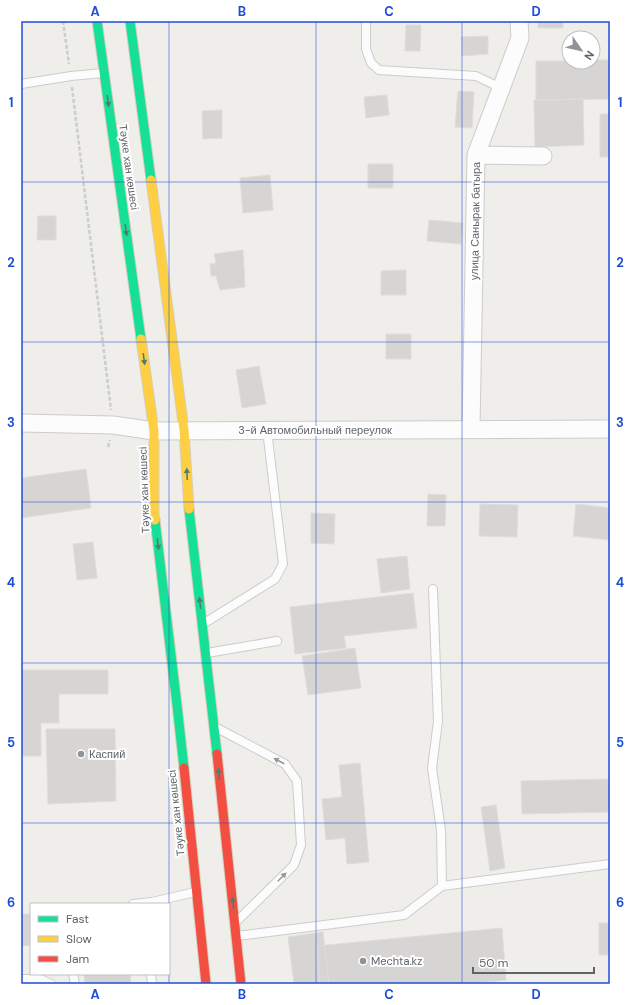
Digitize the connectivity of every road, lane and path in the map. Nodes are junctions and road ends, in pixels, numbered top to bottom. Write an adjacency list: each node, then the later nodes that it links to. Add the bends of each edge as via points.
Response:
1 (63, 21): 7 (path)
2 (97, 21): 6 (main road, Тәуке хан көшесі)
3 (130, 21): 16 (main road, Тәуке хан көшесі)
4 (366, 21): 9 (lane, via 366,49 371,63 379,70 476,76)
5 (519, 21): 9 (street, улица Санырак батыра, via 520,38)
6 (104, 73): 7 (lane); 18 (main road, Тәуке хан көшесі, one-way to 18)
7 (71, 76): 8 (lane); 13 (path)
8 (21, 84)
9 (501, 88): 10 (street, улица Санырак батыра)
10 (476, 155): 11 (street); 14 (street, улица Санырак батыра)
11 (543, 156)
12 (21, 423): 13 (street, 3-й Автомобильный переулок)
13 (113, 425): 18 (street, 3-й Автомобильный переулок); 19 (path)
14 (471, 429): 15 (street, 3-й Автомобильный переулок); 17 (street, 3-й Автомобильный переулок)
15 (610, 429)
16 (184, 430): 17 (street, 3-й Автомобильный переулок); 18 (street, 3-й Автомобильный переулок); 21 (main road, Тәуке хан көшесі, one-way to 16, via 189,511)
17 (267, 430): 21 (lane, via 283,564 275,579)
18 (154, 431): 27 (main road, Тәуке хан көшесі, one-way to 27, via 154,514)
19 (108, 447)
20 (433, 589): 26 (lane, via 438,721 432,768 441,830)
21 (203, 625): 23 (main road, Тәуке хан көшесі)
22 (277, 641): 23 (lane)
23 (206, 653): 24 (main road, Тәуке хан көшесі)
24 (214, 726): 29 (main road, Тәуке хан көшесі, one-way to 24); 29 (lane, one-way to 24, via 294,865 301,845 297,781 285,764)
25 (610, 864): 26 (lane)
26 (442, 886): 30 (lane, via 404,915)
27 (196, 892): 28 (lane); 33 (main road, Тәуке хан көшесі)
28 (143, 903)
29 (235, 924): 30 (main road, Тәуке хан көшесі)
30 (236, 936): 34 (main road, Тәуке хан көшесі)
31 (21, 979): 32 (lane, via 40,979)
32 (50, 984)
33 (206, 984)
34 (241, 984)

